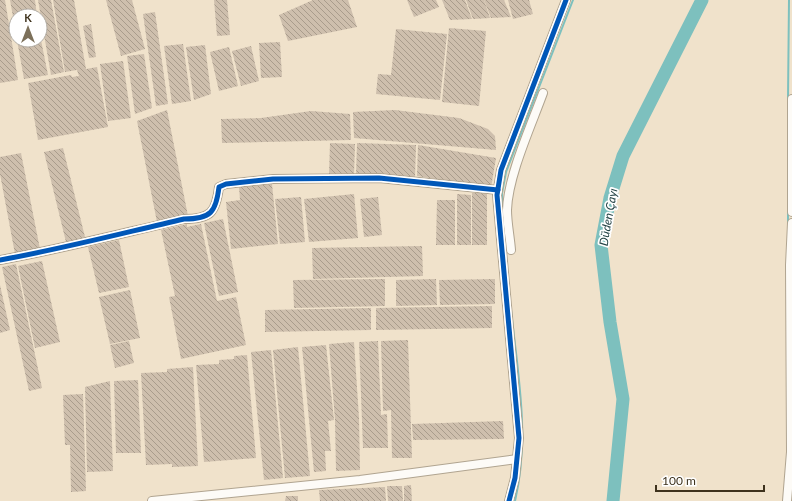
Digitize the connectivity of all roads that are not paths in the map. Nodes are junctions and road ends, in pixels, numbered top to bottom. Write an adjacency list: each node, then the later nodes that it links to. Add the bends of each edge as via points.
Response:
1 (566, 0): 4 (street)
2 (543, 93): 4 (street)
3 (792, 99): 6 (street)
4 (522, 130): 5 (street, via 500,170); 8 (street, via 508,204)
5 (498, 190): 9 (street, via 372,178 280,179 226,184 219,187 217,204 209,215); 10 (street, via 500,243 519,438)
6 (792, 212)
7 (792, 223): 13 (street, via 791,452)
8 (511, 250)
9 (0, 260)
10 (517, 459): 11 (street, via 360,480); 12 (street)
11 (152, 501)
12 (509, 501)
13 (787, 501)

